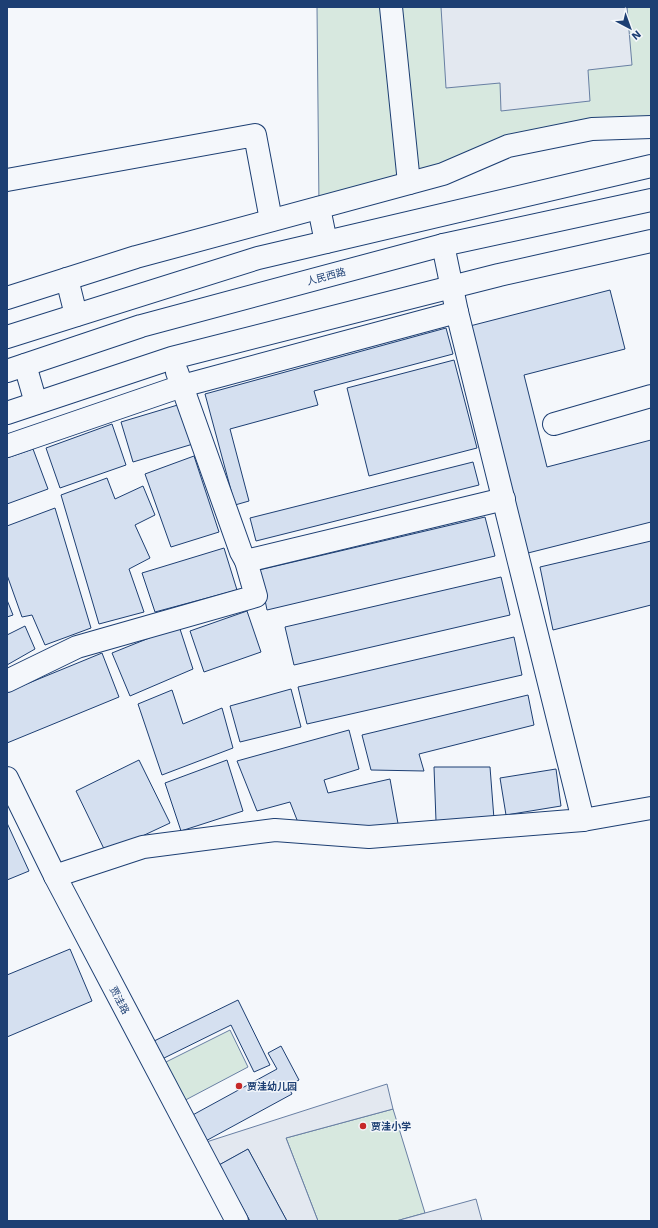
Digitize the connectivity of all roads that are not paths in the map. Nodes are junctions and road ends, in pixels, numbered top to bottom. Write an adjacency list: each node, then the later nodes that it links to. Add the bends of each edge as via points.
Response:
1 (391, 7): 5 (street)
2 (651, 127): 5 (street, via 592,129 508,146 442,174)
3 (651, 166): 10 (street)
4 (7, 180): 8 (street, via 255,135)
5 (409, 183): 7 (street)
6 (651, 200): 11 (street, 人民西路)
7 (319, 208): 8 (street); 10 (street)
8 (271, 220): 12 (street)
9 (651, 241): 13 (street)
10 (326, 242): 16 (street, via 258,258)
11 (443, 244): 13 (street); 19 (street, 人民西路, via 141,326)
12 (67, 279): 14 (street); 16 (street)
13 (452, 287): 15 (street); 18 (street)
14 (7, 298)
15 (458, 312): 20 (street); 26 (street)
16 (76, 315): 17 (street)
17 (7, 337)
18 (172, 358): 20 (street); 22 (street)
19 (16, 368): 22 (street)
20 (182, 386): 25 (street); 27 (street)
21 (651, 396): 24 (street)
22 (36, 403): 23 (street)
23 (7, 413)
24 (554, 424)
25 (7, 446)
26 (504, 499): 27 (street); 31 (street)
27 (246, 561): 28 (street, via 256,596 77,647)
28 (7, 681)
29 (10, 791): 32 (street, 贾洼路)
30 (651, 808): 31 (street)
31 (583, 820): 32 (street, via 369,837 275,830 143,848)
32 (55, 876): 33 (street, 贾洼路)
33 (237, 1221)

